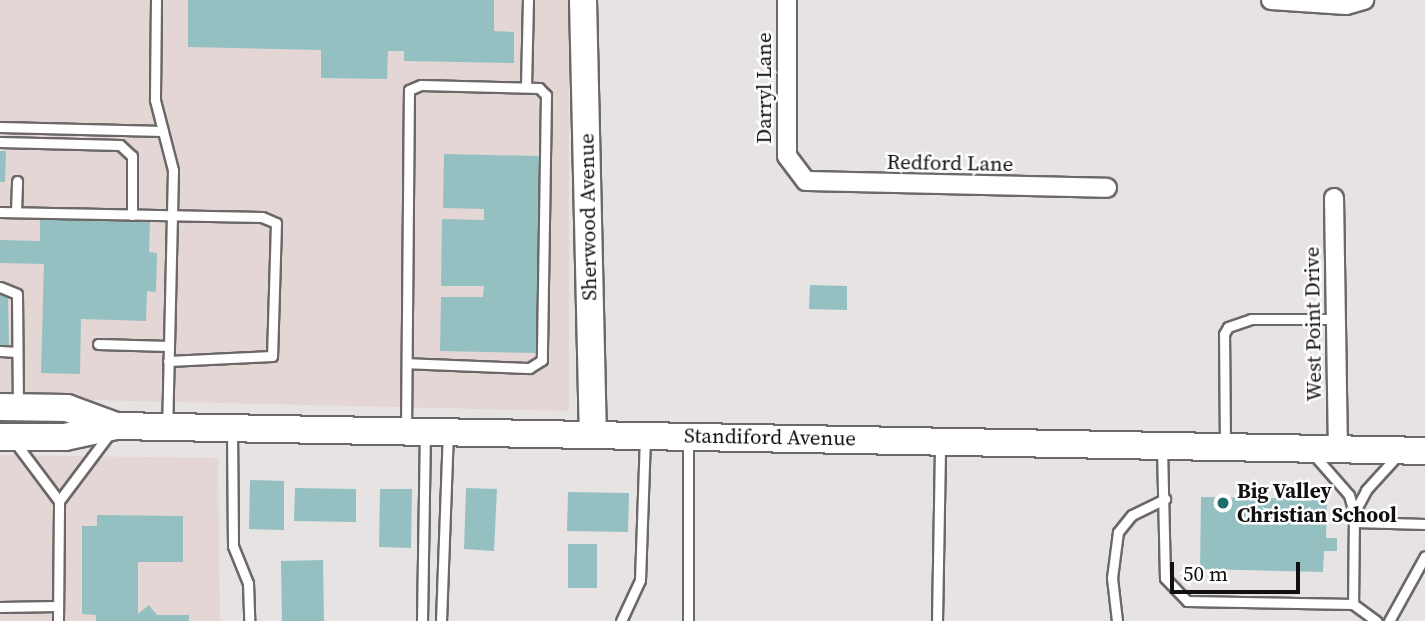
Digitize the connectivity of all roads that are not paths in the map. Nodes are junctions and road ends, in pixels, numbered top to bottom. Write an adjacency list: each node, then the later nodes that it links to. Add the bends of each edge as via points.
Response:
1 (156, 0): 9 (lane, via 155,100)
2 (528, 0): 7 (lane)
3 (583, 0): 32 (main road, Sherwood Avenue)
4 (787, 0): 11 (street, Darryl Lane, via 787,156)
5 (1270, 0): 6 (street, via 1346,5)
6 (1364, 0)
7 (526, 88): 26 (lane, via 421,85 409,90); 26 (lane, via 539,88 546,96 542,360 529,368)
8 (0, 127): 9 (lane)
9 (163, 131): 18 (lane, via 173,170)
10 (0, 142): 17 (lane, via 120,145 132,156)
11 (796, 174): 13 (street, Redford Lane, via 813,183)
12 (17, 181): 16 (lane)
13 (1107, 188)
14 (1334, 198): 20 (street, West Point Drive)
15 (0, 212): 16 (lane)
16 (16, 212): 17 (lane)
17 (132, 215): 18 (lane)
18 (172, 215): 22 (lane); 25 (lane, via 269,218 276,223 276,348 264,360)
19 (0, 287): 24 (lane, via 18,294)
20 (1336, 319): 38 (lane, via 1251,319 1228,327 1224,334); 40 (street, West Point Drive)
21 (97, 344): 22 (lane)
22 (169, 346): 25 (lane)
23 (0, 351): 24 (lane)
24 (18, 352): 27 (lane)
25 (169, 361): 29 (lane)
26 (407, 363): 31 (lane)
27 (9, 407): 28 (main road, Standiford Avenue, via 67,408)
28 (116, 426): 29 (main road, Standiford Avenue); 35 (main road, Standiford Avenue, via 65,437); 43 (lane)
29 (167, 426): 30 (main road, Standiford Avenue)
30 (232, 428): 31 (main road, Standiford Avenue); 51 (lane, via 233,546 248,583)
31 (426, 431): 32 (main road, Standiford Avenue); 52 (lane); 53 (lane)
32 (593, 433): 33 (main road, Standiford Avenue)
33 (645, 435): 34 (main road, Standiford Avenue); 54 (lane, via 640,580)
34 (688, 435): 36 (main road, Standiford Avenue); 55 (lane)
35 (5, 437): 43 (lane)
36 (940, 441): 37 (main road, Standiford Avenue); 56 (lane)
37 (1162, 446): 38 (main road, Standiford Avenue); 42 (lane)
38 (1225, 447): 39 (main road, Standiford Avenue)
39 (1307, 449): 40 (main road, Standiford Avenue); 44 (lane, via 1344,487)
40 (1338, 450): 41 (main road, Standiford Avenue)
41 (1414, 451): 44 (lane, via 1366,490)
42 (1164, 499): 47 (lane, via 1164,578 1187,601); 57 (lane, via 1132,516 1118,531 1112,578)
43 (59, 501): 48 (lane)
44 (1354, 517): 45 (lane); 47 (lane)
45 (1425, 524)
46 (1425, 556): 59 (lane)
47 (1353, 604): 58 (lane)
48 (58, 606): 49 (lane); 50 (lane)
49 (0, 607)
50 (58, 621)
51 (249, 621)
52 (422, 621)
53 (441, 621)
54 (621, 621)
55 (688, 621)
56 (937, 621)
57 (1117, 621)
58 (1376, 621)
59 (1389, 621)

